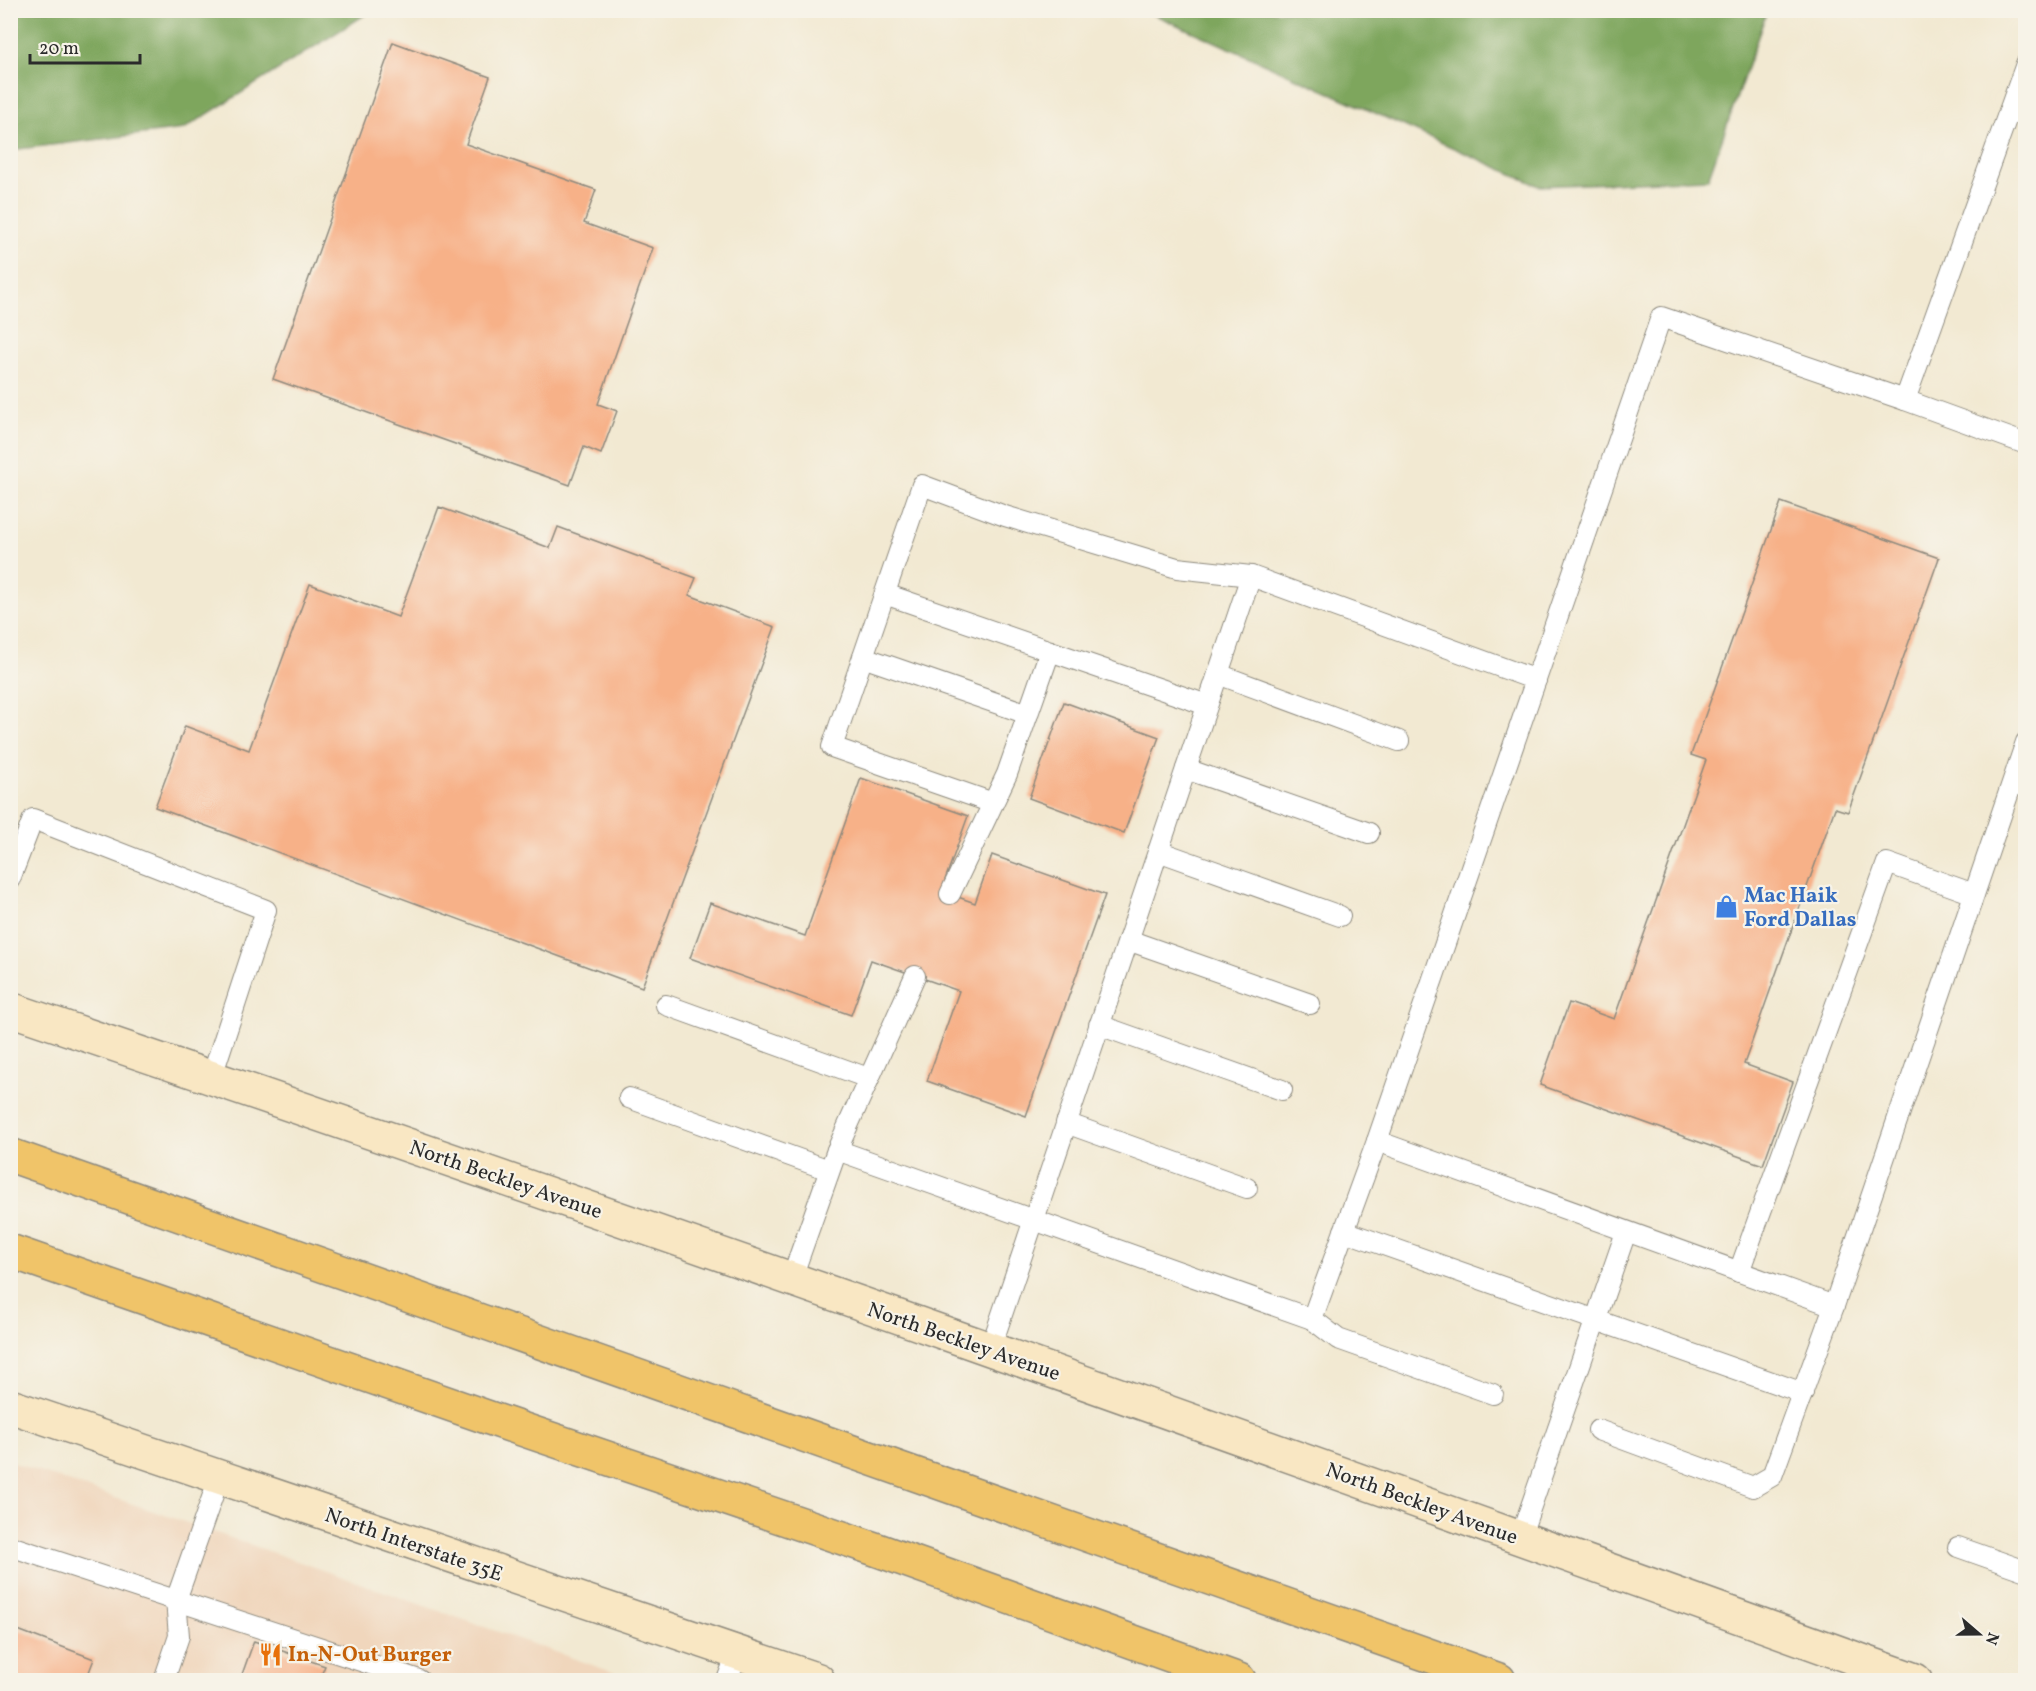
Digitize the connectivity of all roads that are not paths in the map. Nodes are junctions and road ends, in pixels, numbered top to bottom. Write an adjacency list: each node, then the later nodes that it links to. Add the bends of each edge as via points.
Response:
1 (2025, 64): 2 (lane)
2 (1905, 400): 3 (lane); 9 (lane, via 1661,317)
3 (2025, 444)
4 (1251, 576): 5 (lane, via 1177,568 1005,516 922,485); 8 (lane); 9 (lane)
5 (885, 594): 6 (lane); 7 (lane)
6 (1050, 651): 10 (lane); 11 (lane)
7 (863, 657): 11 (lane); 15 (lane, via 832,747)
8 (1218, 674): 10 (lane); 12 (lane)
9 (1536, 680): 33 (lane)
10 (1207, 705): 14 (lane)
11 (1028, 714): 15 (lane)
12 (1400, 741)
13 (2025, 742): 20 (lane)
14 (1186, 769): 16 (lane); 17 (lane)
15 (993, 803): 19 (lane)
16 (1369, 834)
17 (1158, 851): 21 (lane); 22 (lane)
18 (10, 879): 28 (lane, via 33,819 266,910)
19 (950, 894)
20 (1974, 894): 42 (lane, via 1887,863); 44 (lane)
21 (1340, 916)
22 (1128, 940): 24 (lane); 27 (lane)
23 (915, 976): 29 (lane)
24 (1310, 1004)
25 (666, 1005): 29 (lane)
26 (10, 1008): 28 (main road, North Beckley Avenue)
27 (1099, 1025): 30 (lane); 32 (lane)
28 (212, 1077): 43 (main road, North Beckley Avenue)
29 (868, 1078): 34 (lane)
30 (1282, 1090)
31 (629, 1098): 36 (lane)
32 (1066, 1123): 37 (lane); 38 (lane)
33 (1377, 1141): 39 (lane); 40 (lane)
34 (837, 1150): 36 (lane); 38 (lane)
35 (10, 1155): 63 (highway)
36 (829, 1170): 43 (lane)
37 (1246, 1188)
38 (1034, 1219): 46 (lane); 47 (lane)
39 (1344, 1231): 45 (lane); 46 (lane)
40 (1626, 1232): 42 (lane); 45 (lane)
41 (10, 1251): 62 (highway, via 875,1549)
42 (1739, 1272): 44 (lane)
43 (791, 1280): 47 (main road, North Beckley Avenue)
44 (1834, 1306): 48 (lane)
45 (1596, 1318): 48 (lane); 53 (lane)
46 (1312, 1319): 49 (lane, via 1338,1339)
47 (990, 1350): 53 (main road, North Beckley Avenue)
48 (1803, 1393): 51 (lane, via 1772,1476 1753,1487)
49 (1493, 1394)
50 (10, 1406): 52 (main road, North Interstate 35E)
51 (1598, 1430)
52 (219, 1478): 57 (lane); 58 (main road, North Interstate 35E)
53 (1520, 1538): 64 (main road, North Beckley Avenue)
54 (10, 1546): 57 (lane)
55 (1958, 1546): 56 (lane)
56 (2025, 1571)
57 (176, 1600): 59 (lane, via 180,1636); 60 (lane)
58 (732, 1667): 61 (main road, North Interstate 35E)
59 (164, 1680)
60 (419, 1680)
61 (818, 1680)
62 (1239, 1680)
63 (1499, 1680)
64 (1915, 1680)

